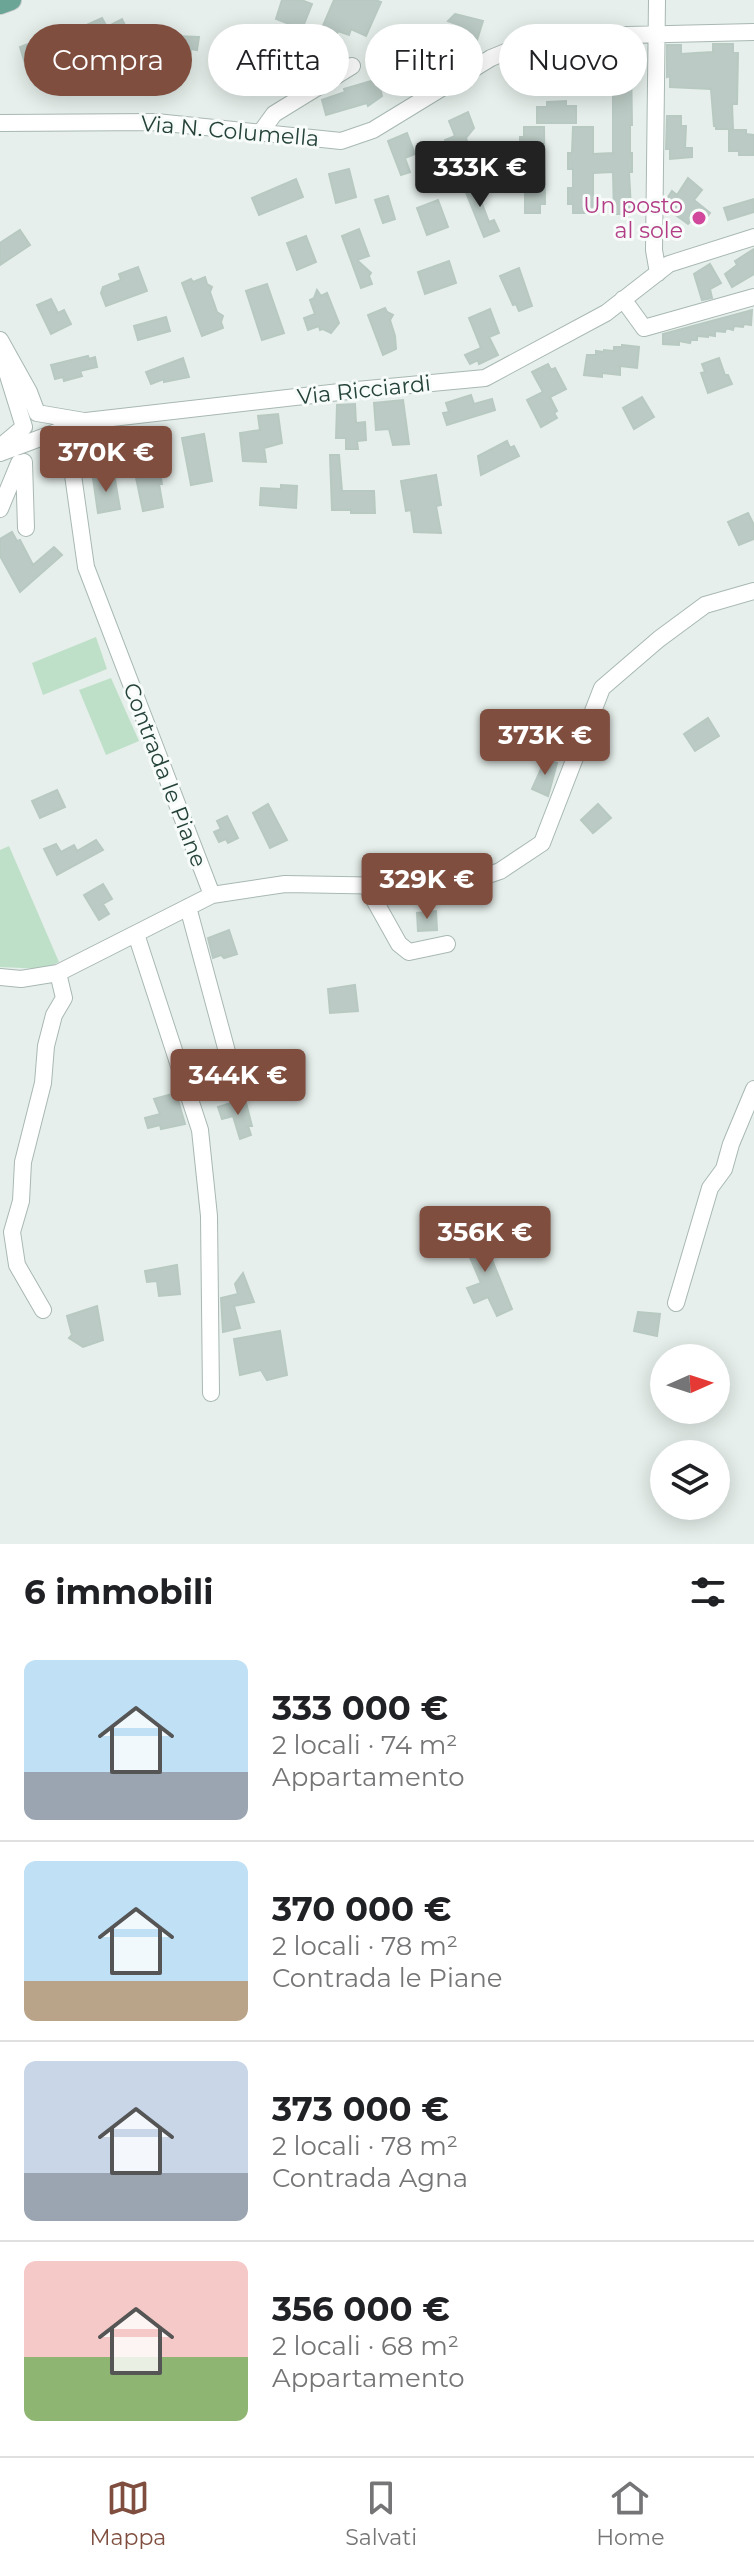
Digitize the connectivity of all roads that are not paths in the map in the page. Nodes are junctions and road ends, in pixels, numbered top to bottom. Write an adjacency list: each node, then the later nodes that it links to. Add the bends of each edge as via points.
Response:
1 (11, 0): 3 (main road)
2 (657, 0): 5 (street)
3 (0, 4)
4 (754, 32): 5 (street, Via N. Columella)
5 (656, 33): 8 (street, Via N. Columella, via 542,37 491,58 373,130 341,141); 10 (street)
6 (352, 66): 8 (street, via 274,114)
7 (5, 125): 8 (street, Via N. Columella, via 156,122)
8 (261, 132)
9 (754, 237): 10 (street, Via Ricciardi, via 669,264)
10 (658, 273): 12 (street, Via Ricciardi)
11 (754, 297): 12 (street, via 644,328)
12 (623, 299): 16 (street, Via Ricciardi, via 485,378)
13 (0, 340): 15 (street)
14 (0, 359): 17 (street)
15 (37, 413): 16 (street); 17 (street, via 27,417); 19 (street, via 51,426)
16 (86, 421): 18 (street)
17 (24, 427): 19 (street); 20 (street)
18 (59, 431): 19 (street); 25 (street, Contrada le Piane, via 73,475 86,567)
19 (38, 440): 20 (street)
20 (0, 450)
21 (0, 509): 22 (street, via 21,463)
22 (26, 528)
23 (754, 591): 24 (street, via 705,605 602,688 542,843 500,871 453,887)
24 (366, 885): 25 (street, via 285,884); 28 (street, via 399,944 409,952)
25 (212, 895): 26 (street, Contrada le Piane)
26 (188, 907): 27 (street, Contrada le Piane); 31 (street)
27 (136, 934): 29 (street, Contrada le Piane); 35 (street, via 200,1130 209,1216)
28 (447, 944)
29 (58, 973): 30 (street, Contrada le Piane); 34 (street, via 64,998 46,1046 12,1232 17,1265)
30 (0, 977)
31 (236, 1085)
32 (754, 1089): 33 (street, via 724,1169 710,1188)
33 (676, 1303)
34 (43, 1310)
35 (211, 1393)

